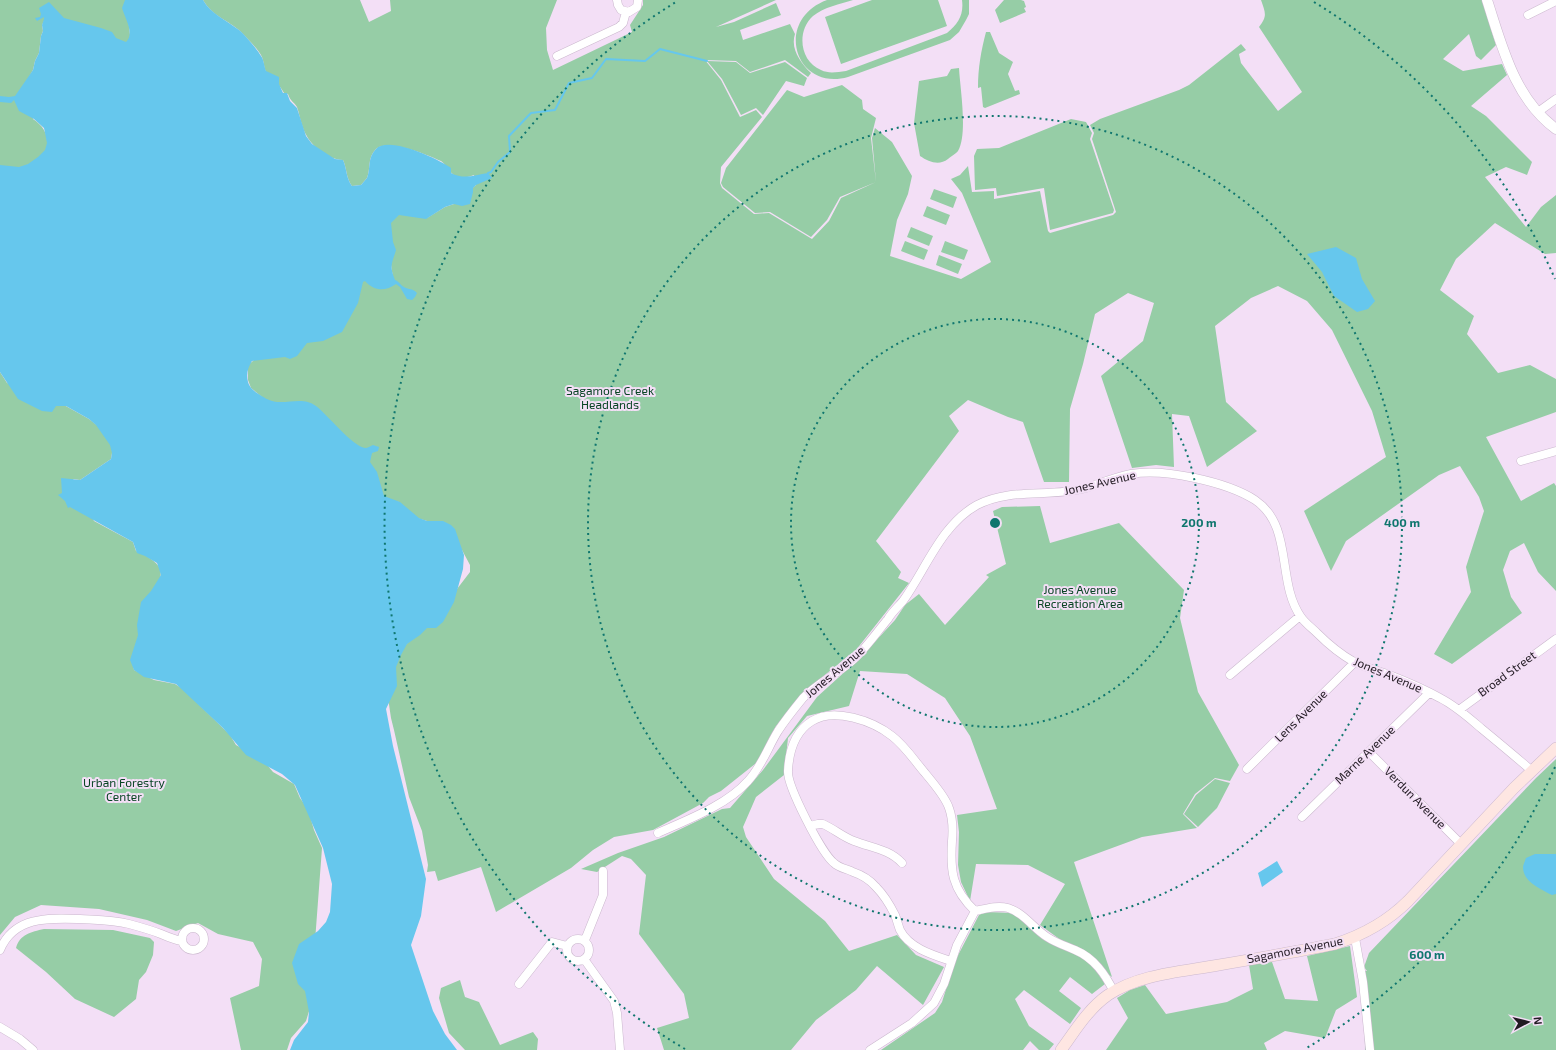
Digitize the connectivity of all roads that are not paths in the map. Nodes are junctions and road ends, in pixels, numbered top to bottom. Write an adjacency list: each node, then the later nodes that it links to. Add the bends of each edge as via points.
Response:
1 (617, 0): 5 (street, via 619,8)
2 (638, 0): 5 (street, via 635,10)
3 (1487, 0): 9 (street, via 1509,66)
4 (1556, 1): 6 (street)
5 (626, 12): 7 (street, via 623,23 619,26)
6 (1528, 15)
7 (557, 56)
8 (1556, 99): 9 (street)
9 (1538, 112): 10 (street)
10 (1556, 128)
11 (1556, 451): 12 (street)
12 (1521, 461)
13 (1300, 616): 15 (street, Jones Avenue, via 1330,646); 16 (street); 25 (street, Jones Avenue, via 1289,592 1275,522 1264,508 1243,494 1210,482 1155,472 1131,474 1067,492 999,496 969,510 951,527 908,593 870,642 856,658 805,697 787,718 761,764 737,792 700,813)
14 (1556, 639): 18 (street, Broad Street)
15 (1355, 662): 17 (street, Jones Avenue); 21 (street, Lens Avenue)
16 (1230, 675)
17 (1429, 693): 18 (street, Jones Avenue); 20 (street, Marne Avenue)
18 (1459, 710): 22 (street, Jones Avenue)
19 (1556, 748): 22 (main road, Sagamore Avenue)
20 (1369, 752): 23 (street, Marne Avenue); 26 (street, Verdun Avenue)
21 (1247, 769)
22 (1532, 771): 26 (main road, Sagamore Avenue)
23 (1302, 817)
24 (810, 826): 27 (street, via 823,824 854,841 884,850); 29 (street, via 788,776 794,739 803,726 818,717 835,715 858,718 892,735 949,806 953,818 951,853 954,884); 36 (street, via 829,859 867,879 883,895 895,915 900,930 908,940 916,947)
25 (658, 832)
26 (1462, 844): 30 (main road, Sagamore Avenue, via 1400,909 1381,924)
27 (902, 863)
28 (603, 871): 31 (street, via 602,895)
29 (975, 911): 36 (street, via 964,929); 38 (street, via 999,906 1018,912 1046,936 1077,950 1093,961)
30 (1355, 938): 38 (main road, Sagamore Avenue, via 1152,977); 40 (street, via 1363,982)
31 (585, 940): 33 (street, via 573,939); 35 (street, via 589,952)
32 (182, 941): 34 (street, via 111,921 51,918 19,927)
33 (567, 946): 35 (street, via 566,951 572,960); 37 (street, via 552,942)
34 (0, 950)
35 (584, 959): 42 (street, via 614,1001)
36 (951, 961): 43 (street, via 944,984 934,1003 912,1023)
37 (519, 984)
38 (1114, 992): 44 (main road, Sagamore Avenue, via 1086,1016)
39 (0, 1026): 41 (street)
40 (1368, 1049)
41 (34, 1050)
42 (620, 1050)
43 (870, 1050)
44 (1061, 1050)

